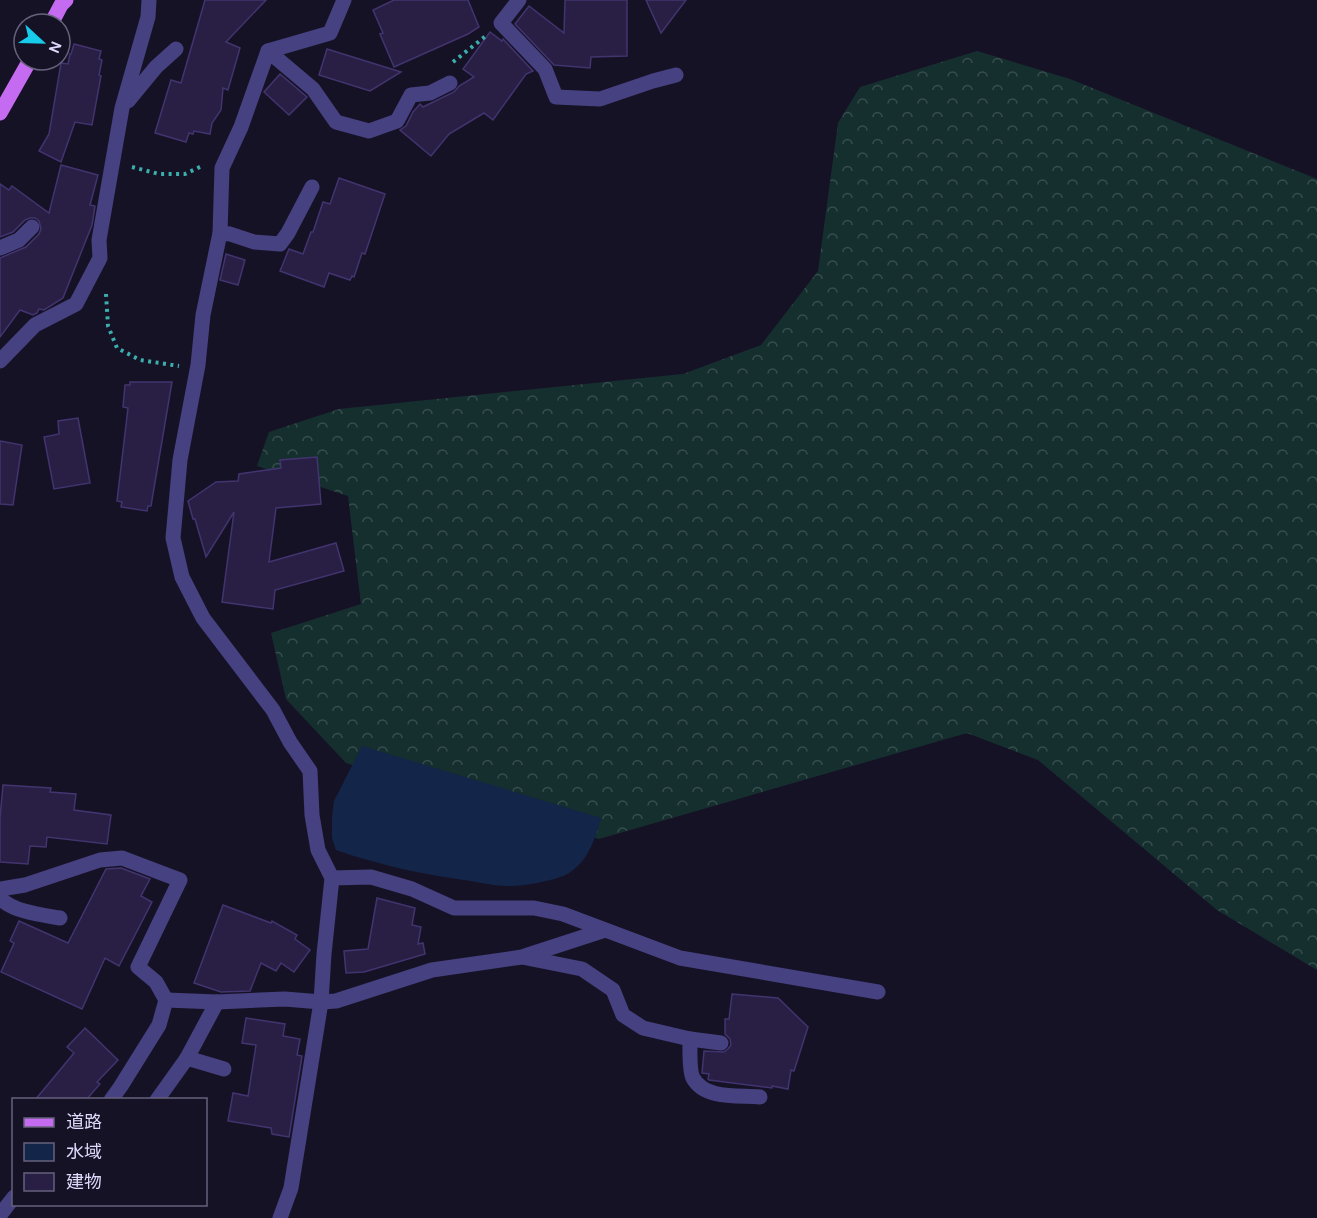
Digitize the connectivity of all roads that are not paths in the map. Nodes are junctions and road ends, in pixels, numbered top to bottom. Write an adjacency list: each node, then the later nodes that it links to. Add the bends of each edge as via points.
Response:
1 (149, 0): 9 (street, via 148,17)
2 (344, 0): 5 (street, via 330,33)
3 (519, 0): 7 (street, via 501,23 545,69 556,97 600,99)
4 (176, 50): 9 (street, via 156,67)
5 (268, 51): 8 (street, via 313,89 336,122 369,131 397,122 411,95 430,93); 13 (street, via 241,128 222,168)
6 (23, 72): 10 (main road)
7 (676, 75)
8 (450, 83)
9 (122, 108): 15 (street, via 99,240 100,258 76,304 35,325)
10 (0, 113)
11 (312, 188): 13 (street, via 280,244 254,242)
12 (32, 227): 14 (street, via 19,240)
13 (220, 232): 16 (street, via 180,460 173,538 182,577 203,618 273,710 310,771 318,850)
14 (0, 248)
15 (0, 361)
16 (332, 878): 20 (street, via 371,877 412,889 454,908 534,908); 25 (street)
17 (0, 889): 23 (street, via 25,885 100,860 122,858 180,880 138,967 156,982)
18 (0, 898): 19 (street, via 31,913)
19 (60, 918)
20 (605, 930): 21 (street); 22 (street, via 680,958)
21 (522, 957): 25 (street, via 432,970 336,1001); 26 (street, via 582,969 613,990 623,1015 643,1028)
22 (878, 992)
23 (166, 1000): 24 (street); 31 (street, via 159,1025)
24 (217, 1002): 25 (street); 28 (street)
25 (321, 1002): 35 (street, via 291,1188)
26 (690, 1039): 27 (street); 30 (street, via 692,1076 701,1087 713,1094)
27 (721, 1043)
28 (187, 1058): 29 (street); 32 (street)
29 (224, 1069)
30 (760, 1097)
31 (112, 1098)
32 (158, 1098)
33 (12, 1200): 34 (street)
34 (0, 1215)
35 (280, 1218)

